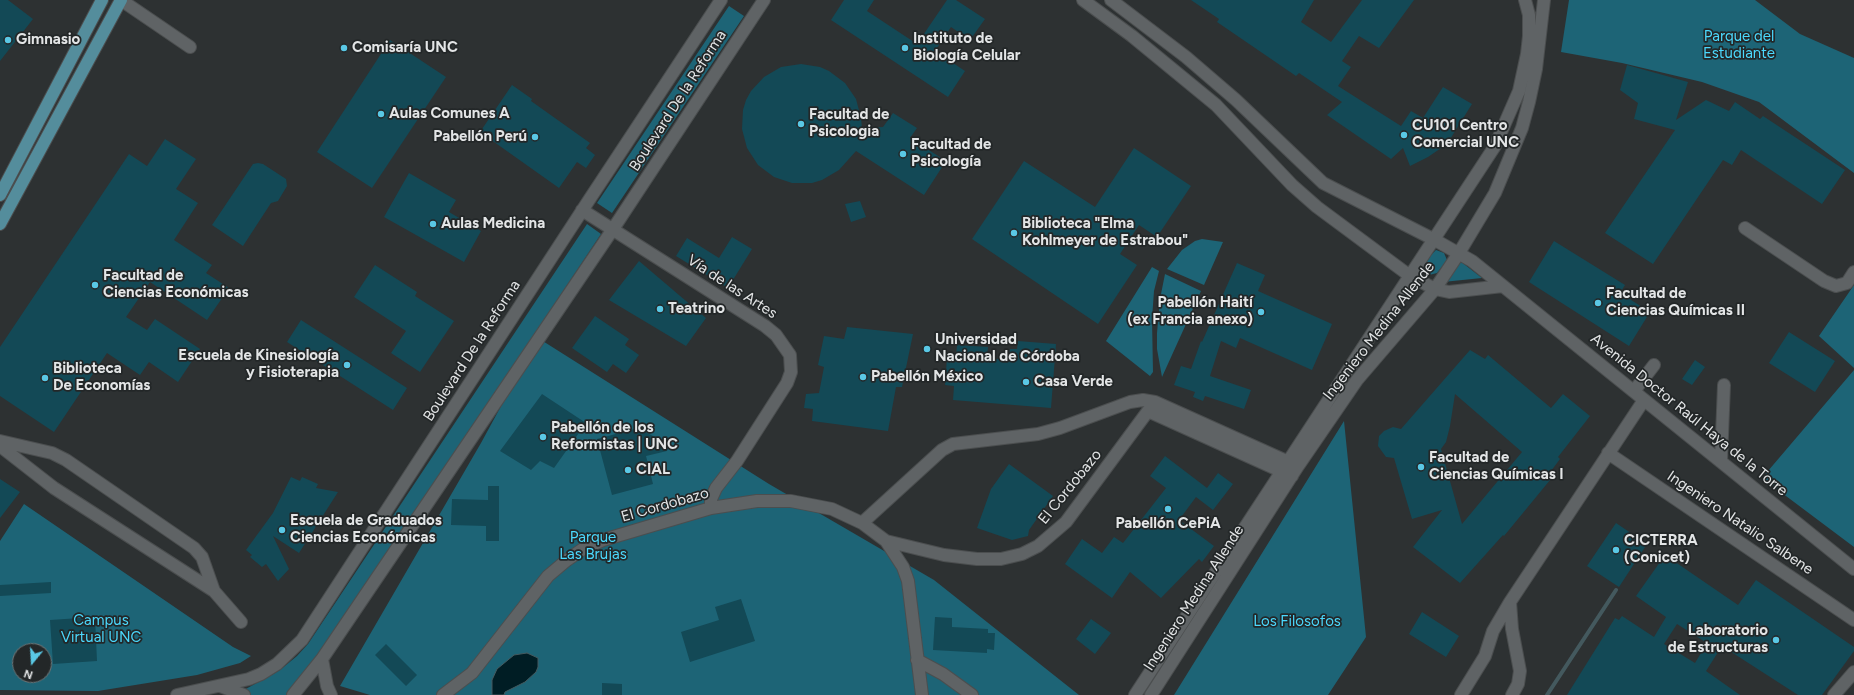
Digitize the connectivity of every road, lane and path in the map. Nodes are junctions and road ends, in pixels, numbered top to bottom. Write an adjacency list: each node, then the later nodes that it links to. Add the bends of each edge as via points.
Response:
1 (102, 0): 10 (main road)
2 (121, 0): 9 (street); 12 (main road)
3 (722, 0): 11 (street, Boulevard De la Reforma)
4 (764, 0): 14 (street, Boulevard De la Reforma)
5 (1083, 0): 18 (street, via 1132,36 1232,120 1292,185 1317,207)
6 (1111, 0): 15 (street, Avenida Doctor Raúl Haya de la Torre, via 1186,57 1236,100 1323,184)
7 (1525, 0): 15 (street, Ingeniero Medina Allende, via 1529,36 1519,91 1495,146)
8 (1544, 0): 16 (street, Ingeniero Medina Allende, via 1536,69 1522,128 1495,194)
9 (190, 47)
10 (0, 195)
11 (582, 210): 14 (street, Vía de las Artes); 42 (street, Boulevard De la Reforma, via 302,640 277,664 261,674)
12 (0, 224)
13 (1745, 228): 17 (street, via 1824,281 1836,286 1847,283)
14 (613, 229): 31 (street, Vía de las Artes, via 765,326 776,335 790,355 791,372 787,383 737,461 716,488); 39 (street, Boulevard De la Reforma)
15 (1435, 240): 16 (street, Avenida Doctor Raúl Haya de la Torre); 18 (street, Ingeniero Medina Allende)
16 (1459, 253): 19 (street, Avenida Doctor Raúl Haya de la Torre); 20 (street, Ingeniero Medina Allende)
17 (1854, 272)
18 (1410, 276): 20 (street); 30 (street, Ingeniero Medina Allende)
19 (1503, 286): 20 (street, via 1449,292); 23 (street, Avenida Doctor Raúl Haya de la Torre)
20 (1435, 289): 30 (street, Ingeniero Medina Allende, via 1357,380)
21 (1654, 365): 23 (street)
22 (1724, 385): 29 (street)
23 (1634, 391): 24 (street, Avenida Doctor Raúl Haya de la Torre)
24 (1644, 400): 28 (street); 29 (street, Avenida Doctor Raúl Haya de la Torre)
25 (1152, 406): 30 (street); 32 (street, via 1143,400 1130,402 1038,434 952,444 942,450); 33 (street, El Cordobazo, via 1066,522 1038,546 1022,554 1001,559 977,559)
26 (0, 441): 35 (street, via 52,453 66,460 194,548 202,557)
27 (0, 446): 35 (street, via 54,488)
28 (1608, 453): 36 (street); 37 (street, Ingeniero Natalio Salbene)
29 (1721, 461): 34 (street, Avenida Doctor Raúl Haya de la Torre)
30 (1290, 468): 50 (street, Ingeniero Medina Allende); 51 (street, Ingeniero Medina Allende)
31 (710, 508): 32 (street, El Cordobazo, via 757,501 791,500 832,509); 47 (street, El Cordobazo, via 603,540 577,553 548,576 472,673)
32 (862, 523): 33 (street, El Cordobazo)
33 (886, 542): 40 (street, via 903,567 908,581)
34 (1854, 569)
35 (214, 591): 38 (street)
36 (1510, 602): 52 (street, via 1493,631 1485,656); 53 (street, via 1520,671 1518,684)
37 (1854, 620)
38 (241, 622)
39 (322, 659): 45 (street, Boulevard De la Reforma); 46 (street, via 327,686)
40 (917, 660): 48 (street); 49 (street, via 943,674)
41 (1854, 672): 54 (street)
42 (220, 686): 43 (street, Boulevard De la Reforma); 44 (street)
43 (177, 695)
44 (244, 695)
45 (293, 695)
46 (332, 695)
47 (443, 695)
48 (922, 695)
49 (972, 695)
50 (1135, 695)
51 (1151, 695)
52 (1461, 695)
53 (1512, 695)
54 (1834, 695)

